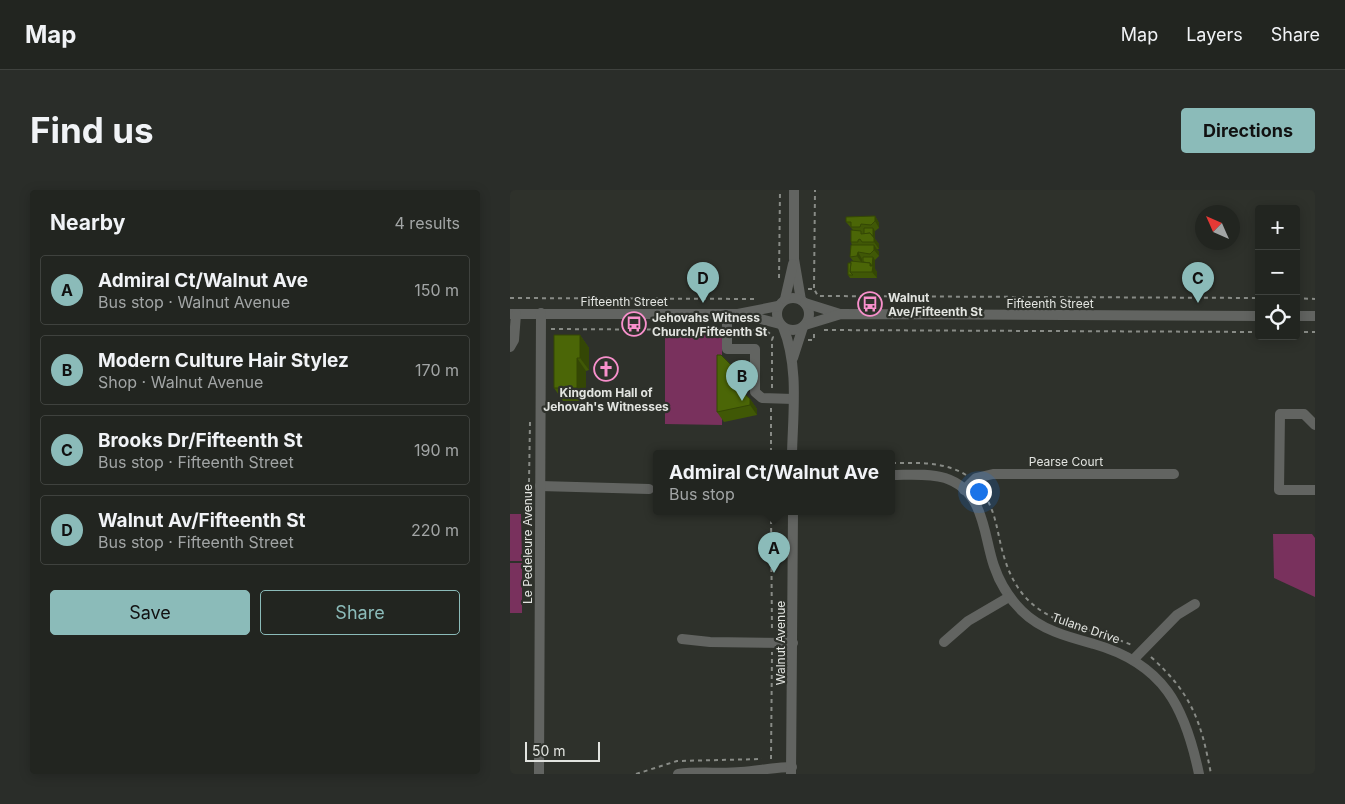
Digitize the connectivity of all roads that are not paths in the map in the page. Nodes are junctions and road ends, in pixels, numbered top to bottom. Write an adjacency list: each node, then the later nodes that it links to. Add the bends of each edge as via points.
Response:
1 (794, 190): 2 (street)
2 (794, 259): 3 (street); 4 (street)
3 (803, 301): 4 (street, via 793,297); 9 (street, Fifteenth Street); 14 (street, via 809,312)
4 (782, 303): 8 (street, Fifteenth Street); 13 (street, via 777,316)
5 (541, 313): 6 (street, Fifteenth Street); 7 (street, Fifteenth Street); 22 (street, Le Pedeleure Avenue)
6 (513, 314): 16 (street, via 514,340)
7 (727, 314): 8 (street, Fifteenth Street); 17 (street, via 727,349 755,350 755,392 762,398)
8 (738, 314): 13 (street, Fifteenth Street)
9 (841, 314): 10 (street, Fifteenth Street); 14 (street, Fifteenth Street)
10 (1255, 316)
11 (1300, 316): 12 (street)
12 (1315, 316)
13 (782, 326): 14 (street, via 793,330); 15 (street)
14 (807, 327): 15 (street)
15 (794, 341): 17 (street)
16 (510, 348)
17 (793, 400): 19 (street)
18 (1315, 425): 25 (street, via 1304,414 1280,414 1279,490)
19 (792, 450)
20 (1174, 474): 24 (street, Pearse Court, via 999,474 973,481)
21 (895, 475): 24 (street, Tulane Drive, via 945,478)
22 (540, 486): 23 (street); 35 (street, Le Pedeleure Avenue)
23 (649, 489)
24 (964, 490): 27 (street, Tulane Drive, via 979,509 994,565)
25 (1315, 490)
26 (792, 515): 31 (street, Walnut Avenue)
27 (1009, 597): 30 (street, via 968,621); 32 (street, Tulane Drive, via 1023,612 1049,630 1116,651)
28 (1196, 604): 32 (street, via 1177,615)
29 (682, 639): 31 (street)
30 (944, 642)
31 (793, 643): 33 (street, Walnut Avenue)
32 (1133, 660): 37 (street, Tulane Drive, via 1155,677 1178,707 1186,723)
33 (792, 770): 34 (street, via 771,767)
34 (746, 773): 36 (street)
35 (539, 774)
36 (678, 774)
37 (1199, 774)

